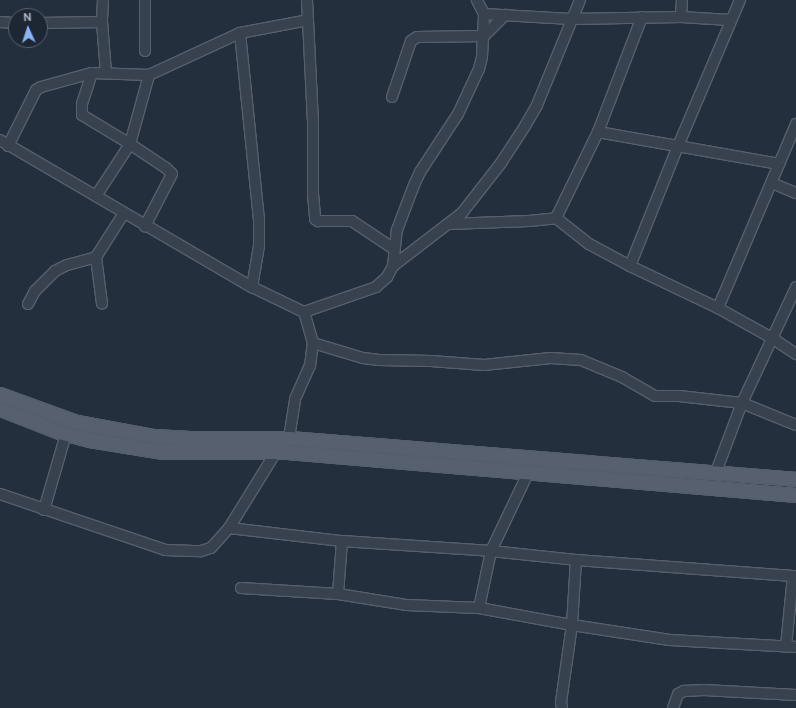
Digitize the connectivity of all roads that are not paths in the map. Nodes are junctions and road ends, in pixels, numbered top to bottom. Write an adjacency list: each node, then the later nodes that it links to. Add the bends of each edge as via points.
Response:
1 (103, 0): 15 (street)
2 (145, 0): 19 (street)
3 (307, 0): 13 (street)
4 (477, 0): 8 (street)
5 (580, 0): 12 (street)
6 (682, 0): 11 (street)
7 (740, 0): 14 (street)
8 (484, 14): 9 (street); 18 (street)
9 (505, 15): 12 (street); 18 (street)
10 (642, 17): 11 (street); 12 (street); 25 (street)
11 (681, 17): 14 (street)
12 (571, 19): 35 (street, via 526,126 469,204)
13 (308, 20): 17 (street); 37 (street, via 315,219 352,221)
14 (730, 20): 28 (street)
15 (102, 22): 16 (street); 21 (street)
16 (48, 23)
17 (240, 33): 22 (street); 41 (street, via 259,219 259,246)
18 (484, 36): 23 (street, via 417,37 411,41); 37 (street, via 482,57 474,80 458,114 420,172 397,230)
19 (145, 51)
20 (92, 73): 21 (street); 26 (street, via 47,84 36,90); 27 (street, via 82,104 82,115)
21 (106, 73): 22 (street)
22 (148, 75): 27 (street)
23 (392, 97)
24 (796, 124): 29 (street)
25 (598, 132): 28 (street); 34 (street)
26 (4, 143): 32 (street)
27 (130, 144): 32 (street); 36 (street, via 172,174)
28 (678, 146): 29 (street); 40 (street)
29 (779, 164): 30 (street)
30 (772, 183): 31 (street); 45 (street)
31 (796, 193)
32 (96, 196): 33 (street)
33 (124, 213): 36 (street); 38 (street)
34 (556, 218): 35 (street); 40 (street, via 582,240)
35 (448, 224): 39 (street)
36 (145, 226): 41 (street)
37 (394, 249): 39 (street)
38 (96, 257): 43 (street, via 67,264 55,271 35,291); 44 (street)
39 (393, 266): 46 (street, via 387,277 376,287)
40 (630, 266): 45 (street)
41 (252, 287): 46 (street)
42 (796, 287): 47 (street)
43 (28, 304)
44 (102, 304)
45 (718, 308): 47 (street)
46 (304, 312): 48 (street)
47 (772, 338): 49 (street); 51 (street)
48 (313, 343): 51 (street, via 379,360 431,360 484,365 551,358 574,360 592,364 622,377 655,396); 55 (street, via 310,366 295,399)
49 (796, 354)
50 (0, 394): 55 (main road, via 77,422 153,436)
51 (742, 403): 53 (street); 57 (street)
52 (0, 409): 54 (main road)
53 (796, 425)
54 (66, 434): 56 (main road, via 111,445 163,452); 62 (street)
55 (289, 438): 57 (main road)
56 (276, 452): 58 (main road); 63 (street)
57 (716, 472): 59 (main road)
58 (528, 473): 61 (main road); 65 (street)
59 (796, 479)
60 (0, 494): 62 (street)
61 (796, 495)
62 (44, 510): 63 (street, via 165,550 182,552 211,548)
63 (229, 528): 64 (street)
64 (342, 540): 65 (street); 69 (street)
65 (491, 551): 66 (street); 70 (street)
66 (576, 560): 67 (street); 71 (street)
67 (794, 576): 72 (street)
68 (241, 588): 69 (street)
69 (338, 594): 70 (street, via 391,603)
70 (479, 608): 71 (street)
71 (572, 625): 72 (street, via 670,640); 75 (street)
72 (786, 646): 73 (street)
73 (796, 647)
74 (796, 695): 76 (street, via 684,691 678,694)
75 (562, 708)
76 (673, 708)

